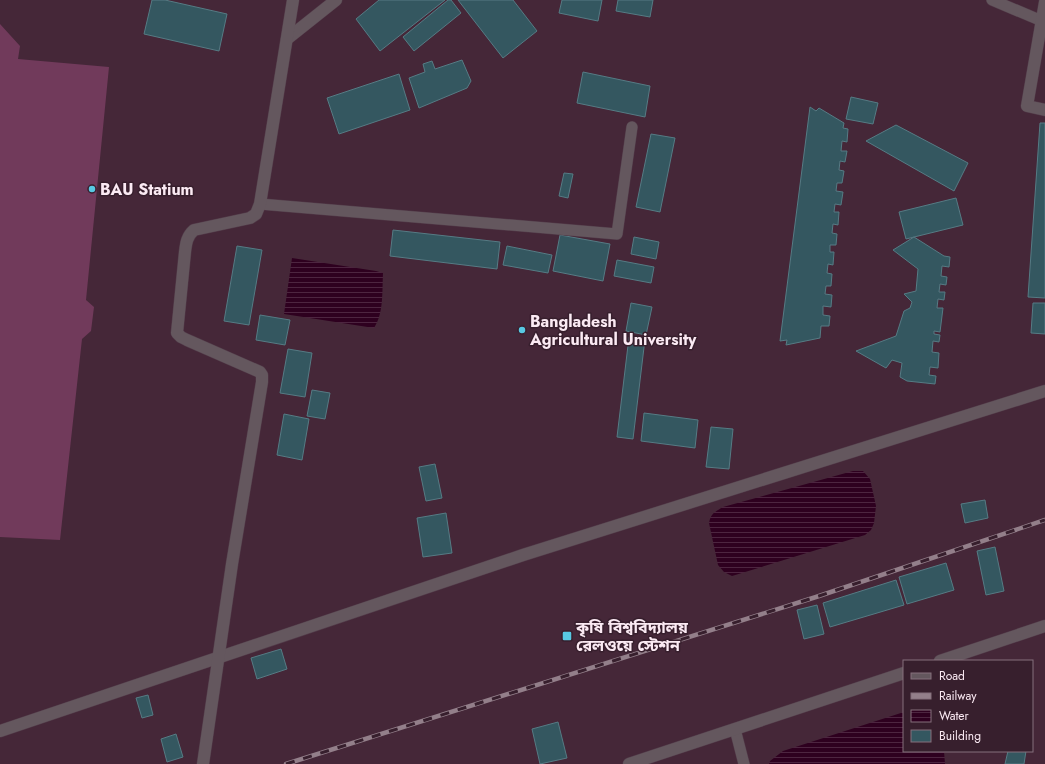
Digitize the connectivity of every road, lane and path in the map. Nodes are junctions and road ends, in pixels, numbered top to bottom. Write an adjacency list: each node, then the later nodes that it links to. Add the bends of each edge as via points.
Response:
1 (294, 0): 6 (street)
2 (336, 0): 6 (street)
3 (992, 0): 5 (lane)
4 (1045, 2): 5 (street)
5 (1042, 21): 7 (street, via 1027,106)
6 (287, 39): 9 (street)
7 (1045, 110)
8 (632, 127): 9 (lane, via 617,234)
9 (260, 204): 12 (street, via 256,214 250,218 194,230 189,234 177,327 177,333 181,336 262,375)
10 (1045, 391): 12 (street, via 523,555)
11 (1045, 626): 13 (street)
12 (218, 658): 16 (street); 17 (street)
13 (943, 660)
14 (903, 673): 15 (street)
15 (736, 729): 18 (street); 19 (lane)
16 (0, 731)
17 (203, 764)
18 (629, 764)
19 (744, 764)

